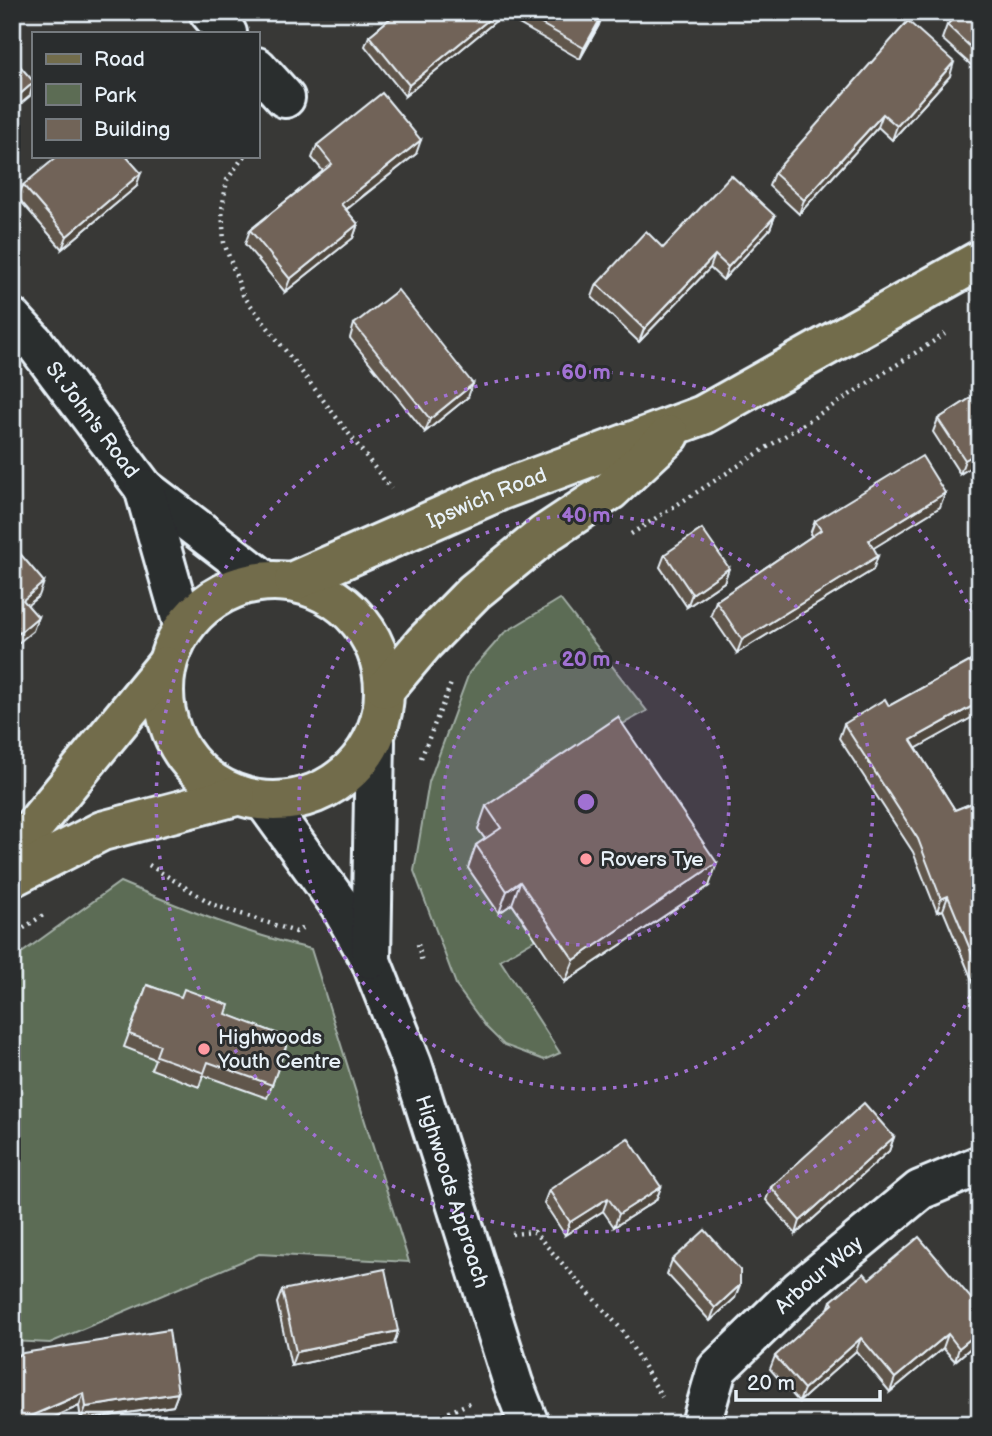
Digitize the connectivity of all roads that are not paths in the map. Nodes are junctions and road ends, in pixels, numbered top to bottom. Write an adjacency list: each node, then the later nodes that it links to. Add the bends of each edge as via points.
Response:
1 (209, 12): 2 (street)
2 (227, 32)
3 (259, 69): 4 (street)
4 (285, 98)
5 (980, 260): 7 (main road, Ipswich Road)
6 (12, 318): 8 (street, St John's Road)
7 (682, 424): 9 (main road, Ipswich Road, via 499,491); 12 (main road, Ipswich Road, via 610,491 545,534 474,592)
8 (144, 488): 9 (street, St John's Road); 10 (street, St John's Road)
9 (279, 580): 10 (main road, via 218,594); 12 (main road, via 338,599 371,636)
10 (183, 625): 11 (main road)
11 (165, 666): 14 (main road, via 166,716 187,760 202,776); 15 (main road)
12 (386, 688): 13 (main road)
13 (375, 741): 14 (main road, via 345,777 306,798); 17 (street, Highwoods Approach)
14 (250, 799): 16 (main road, via 102,831); 17 (street, Highwoods Approach, via 339,904)
15 (12, 853)
16 (12, 877)
17 (371, 961): 20 (street, Highwoods Approach, via 412,1064)
18 (980, 1165): 19 (street, Arbour Way, via 920,1190 799,1290 717,1369)
19 (685, 1416)
20 (529, 1424)

